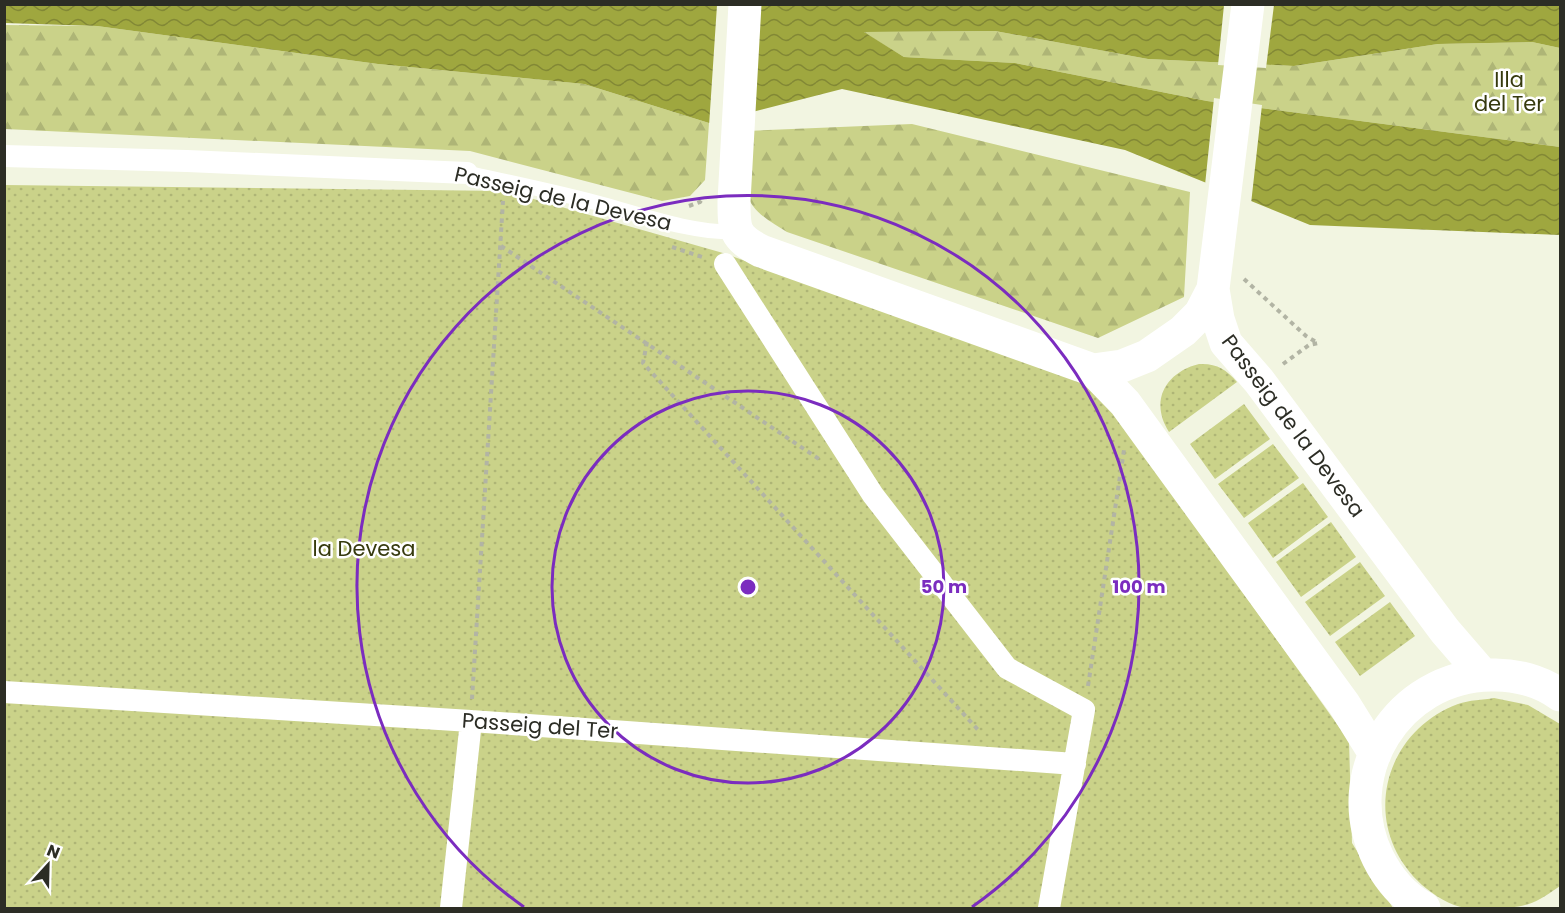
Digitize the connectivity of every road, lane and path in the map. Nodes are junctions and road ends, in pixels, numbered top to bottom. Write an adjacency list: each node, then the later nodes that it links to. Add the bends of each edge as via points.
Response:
1 (745, 4): 6 (main road, via 734,180)
2 (1248, 4): 9 (main road)
3 (4, 156): 4 (street, Passeig de la Devesa)
4 (466, 173): 5 (lane, Passeig de la Devesa)
5 (505, 181): 6 (lane, Passeig de la Devesa, via 686,226); 7 (path)
6 (736, 232): 12 (main road, via 760,251)
7 (501, 246): 10 (path); 19 (path)
8 (725, 264): 18 (street, via 873,495 1007,668)
9 (1223, 269): 11 (path, via 1318,343); 12 (main road, via 1200,314 1183,331 1146,356 1122,366); 15 (main road, Passeig de la Devesa, via 1218,319 1226,343 1259,381 1445,631)
10 (647, 342): 14 (path); 21 (path, via 643,363)
11 (1275, 369)
12 (1093, 370): 20 (main road, via 1125,403 1156,445 1344,705)
13 (1124, 449): 18 (path)
14 (824, 462)
15 (1483, 675): 17 (main road, via 1519,678); 20 (main road, via 1450,682 1419,698 1394,722)
16 (4, 692): 19 (street, Passeig del Ter)
17 (1560, 695)
18 (1084, 711): 22 (street)
19 (471, 721): 21 (street, Passeig del Ter); 24 (street)
20 (1375, 754): 23 (main road, via 1365,796 1368,831 1381,863)
21 (1004, 759): 22 (street, Passeig del Ter)
22 (1075, 764): 25 (street)
23 (1411, 903)
24 (451, 909)
25 (1049, 909)

